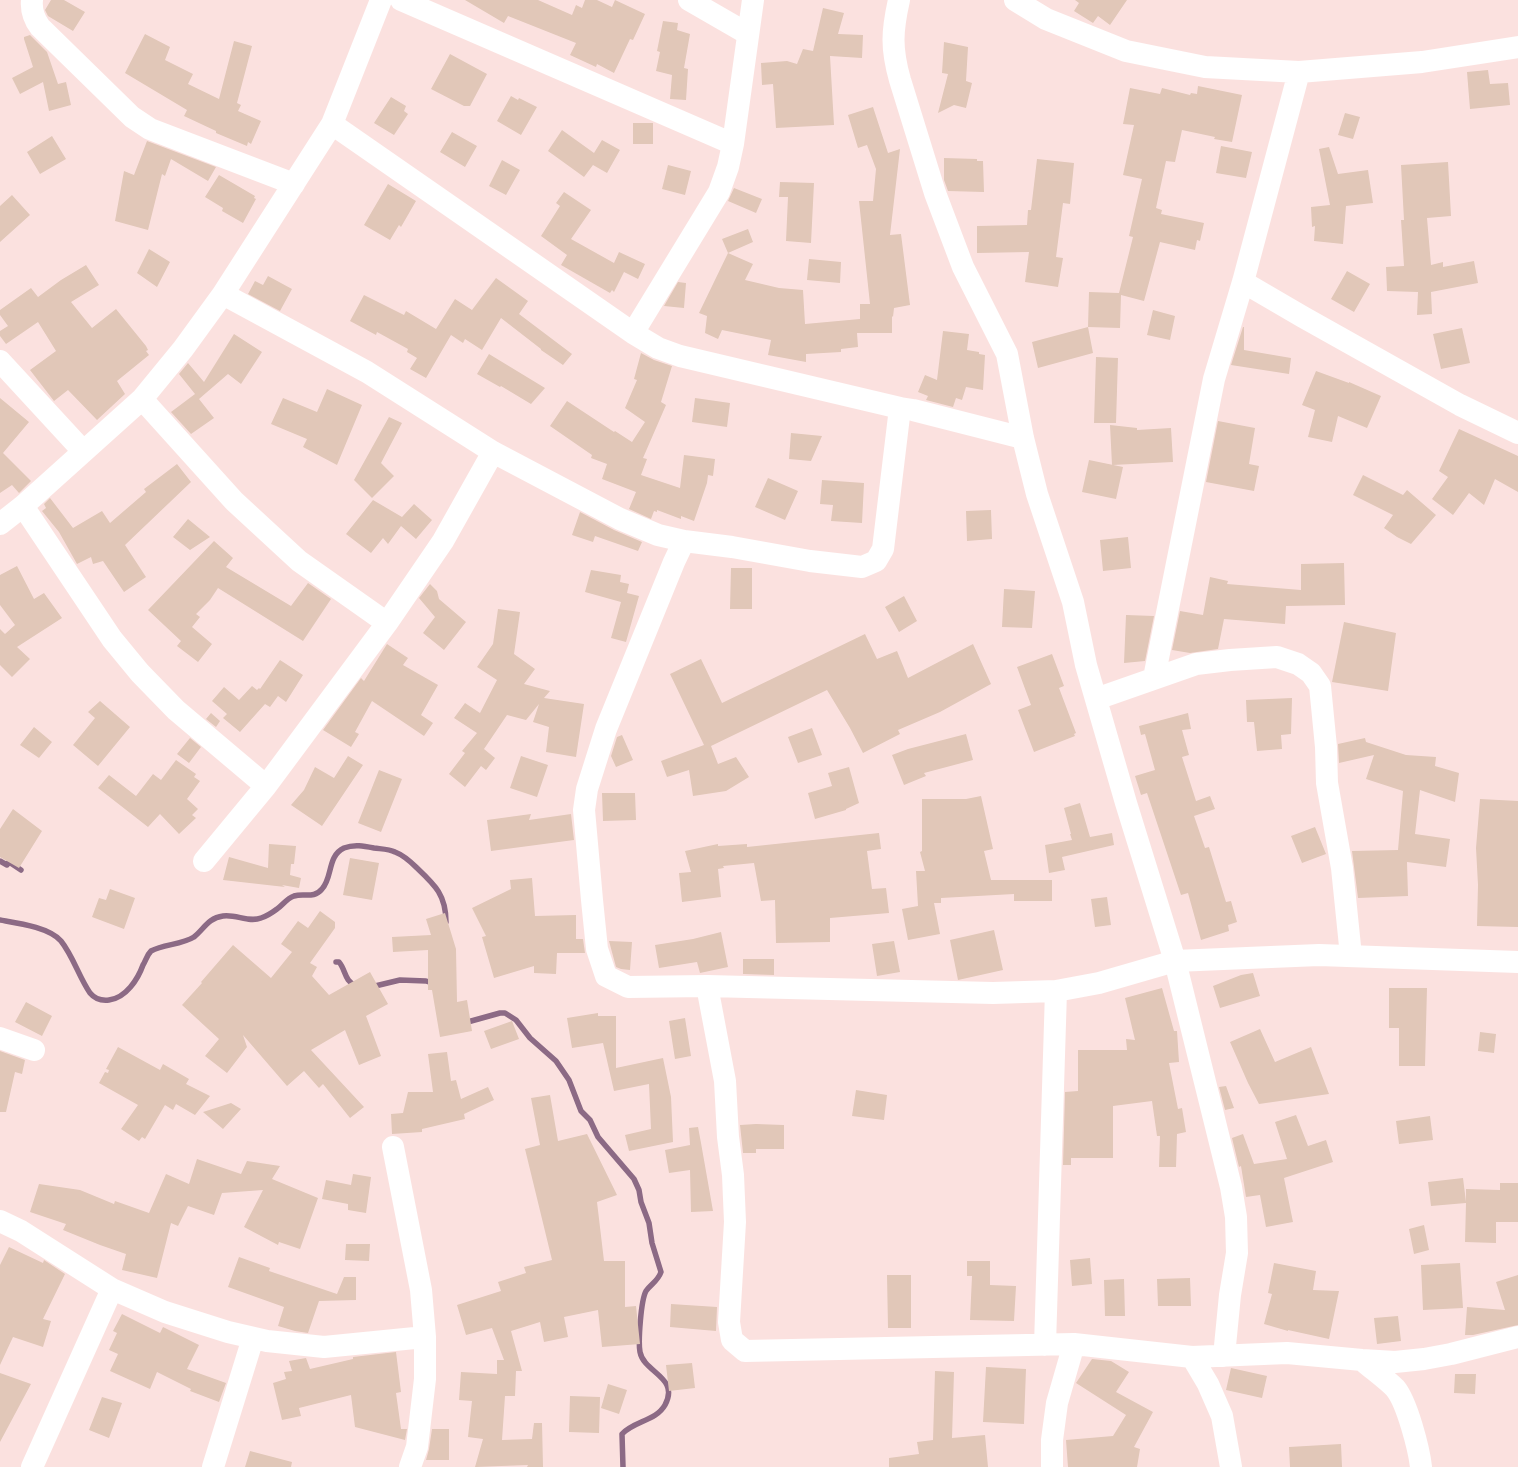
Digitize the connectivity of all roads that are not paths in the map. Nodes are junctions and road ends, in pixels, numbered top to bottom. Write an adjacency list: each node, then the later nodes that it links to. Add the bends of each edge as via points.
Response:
1 (32, 0): 13 (street, via 34,18 40,27 132,117 150,129 171,138)
2 (380, 0): 11 (street)
3 (401, 0): 12 (street)
4 (690, 0): 8 (street)
5 (753, 0): 8 (street)
6 (899, 0): 21 (street, via 892,44 900,80 935,192 963,267 1007,354)
7 (1014, 0): 10 (street, via 1046,19 1126,51 1205,67)
8 (748, 34): 12 (street)
9 (1518, 47): 10 (street, via 1422,62)
10 (1299, 72): 14 (street)
11 (332, 124): 13 (street); 16 (street)
12 (733, 144): 16 (street, via 719,192)
13 (294, 184): 15 (street)
14 (1243, 282): 20 (street, via 1460,405); 28 (street, via 1214,379)
15 (222, 294): 18 (street, via 183,349); 23 (street, via 367,372)
16 (633, 333): 19 (street, via 658,348 680,356)
17 (0, 361): 22 (street)
18 (142, 399): 22 (street); 27 (street, via 234,501 299,561)
19 (900, 408): 21 (street); 26 (street, via 883,549 876,561 862,567)
20 (1518, 434)
21 (1023, 438): 29 (street, via 1037,494 1073,602)
22 (83, 451): 24 (street)
23 (494, 452): 26 (street, via 620,519 658,535); 27 (street, via 443,541)
24 (23, 506): 25 (street); 30 (street, via 112,639 140,673 176,710)
25 (0, 524)
26 (684, 541): 35 (street, via 606,729 587,789 584,810 597,949 606,976 628,987)
27 (387, 623): 30 (street)
28 (1154, 678): 29 (street); 32 (street, via 1196,664 1277,657 1298,664 1311,673 1320,686 1327,783 1342,868)
29 (1096, 699): 33 (street)
30 (266, 786): 31 (street)
31 (204, 861)
32 (1351, 956): 33 (street); 34 (street)
33 (1176, 961): 36 (street, via 1099,983); 47 (street, via 1236,1217 1237,1253)
34 (1518, 962)
35 (706, 986): 36 (street, via 985,993); 46 (street, via 725,1081 733,1175 735,1222 730,1322 732,1340 745,1351)
36 (1056, 991): 46 (street)
37 (0, 1038): 38 (street)
38 (34, 1050)
39 (393, 1148): 42 (street, via 420,1290)
40 (0, 1221): 41 (street, via 21,1231)
41 (112, 1289): 44 (street, via 165,1312); 50 (street)
42 (425, 1337): 44 (street, via 324,1346); 52 (street, via 425,1379 417,1447)
43 (1518, 1337): 49 (street, via 1424,1359 1395,1362)
44 (253, 1338): 51 (street)
45 (1074, 1344): 46 (street); 48 (street); 53 (street, via 1057,1403 1052,1440)
46 (1045, 1345)
47 (1224, 1356): 48 (street); 49 (street, via 1287,1353)
48 (1192, 1357): 54 (street, via 1208,1384 1222,1416)
49 (1362, 1360): 55 (street, via 1402,1398)
50 (32, 1467)
51 (213, 1467)
52 (410, 1467)
53 (1052, 1467)
54 (1231, 1467)
55 (1421, 1467)

